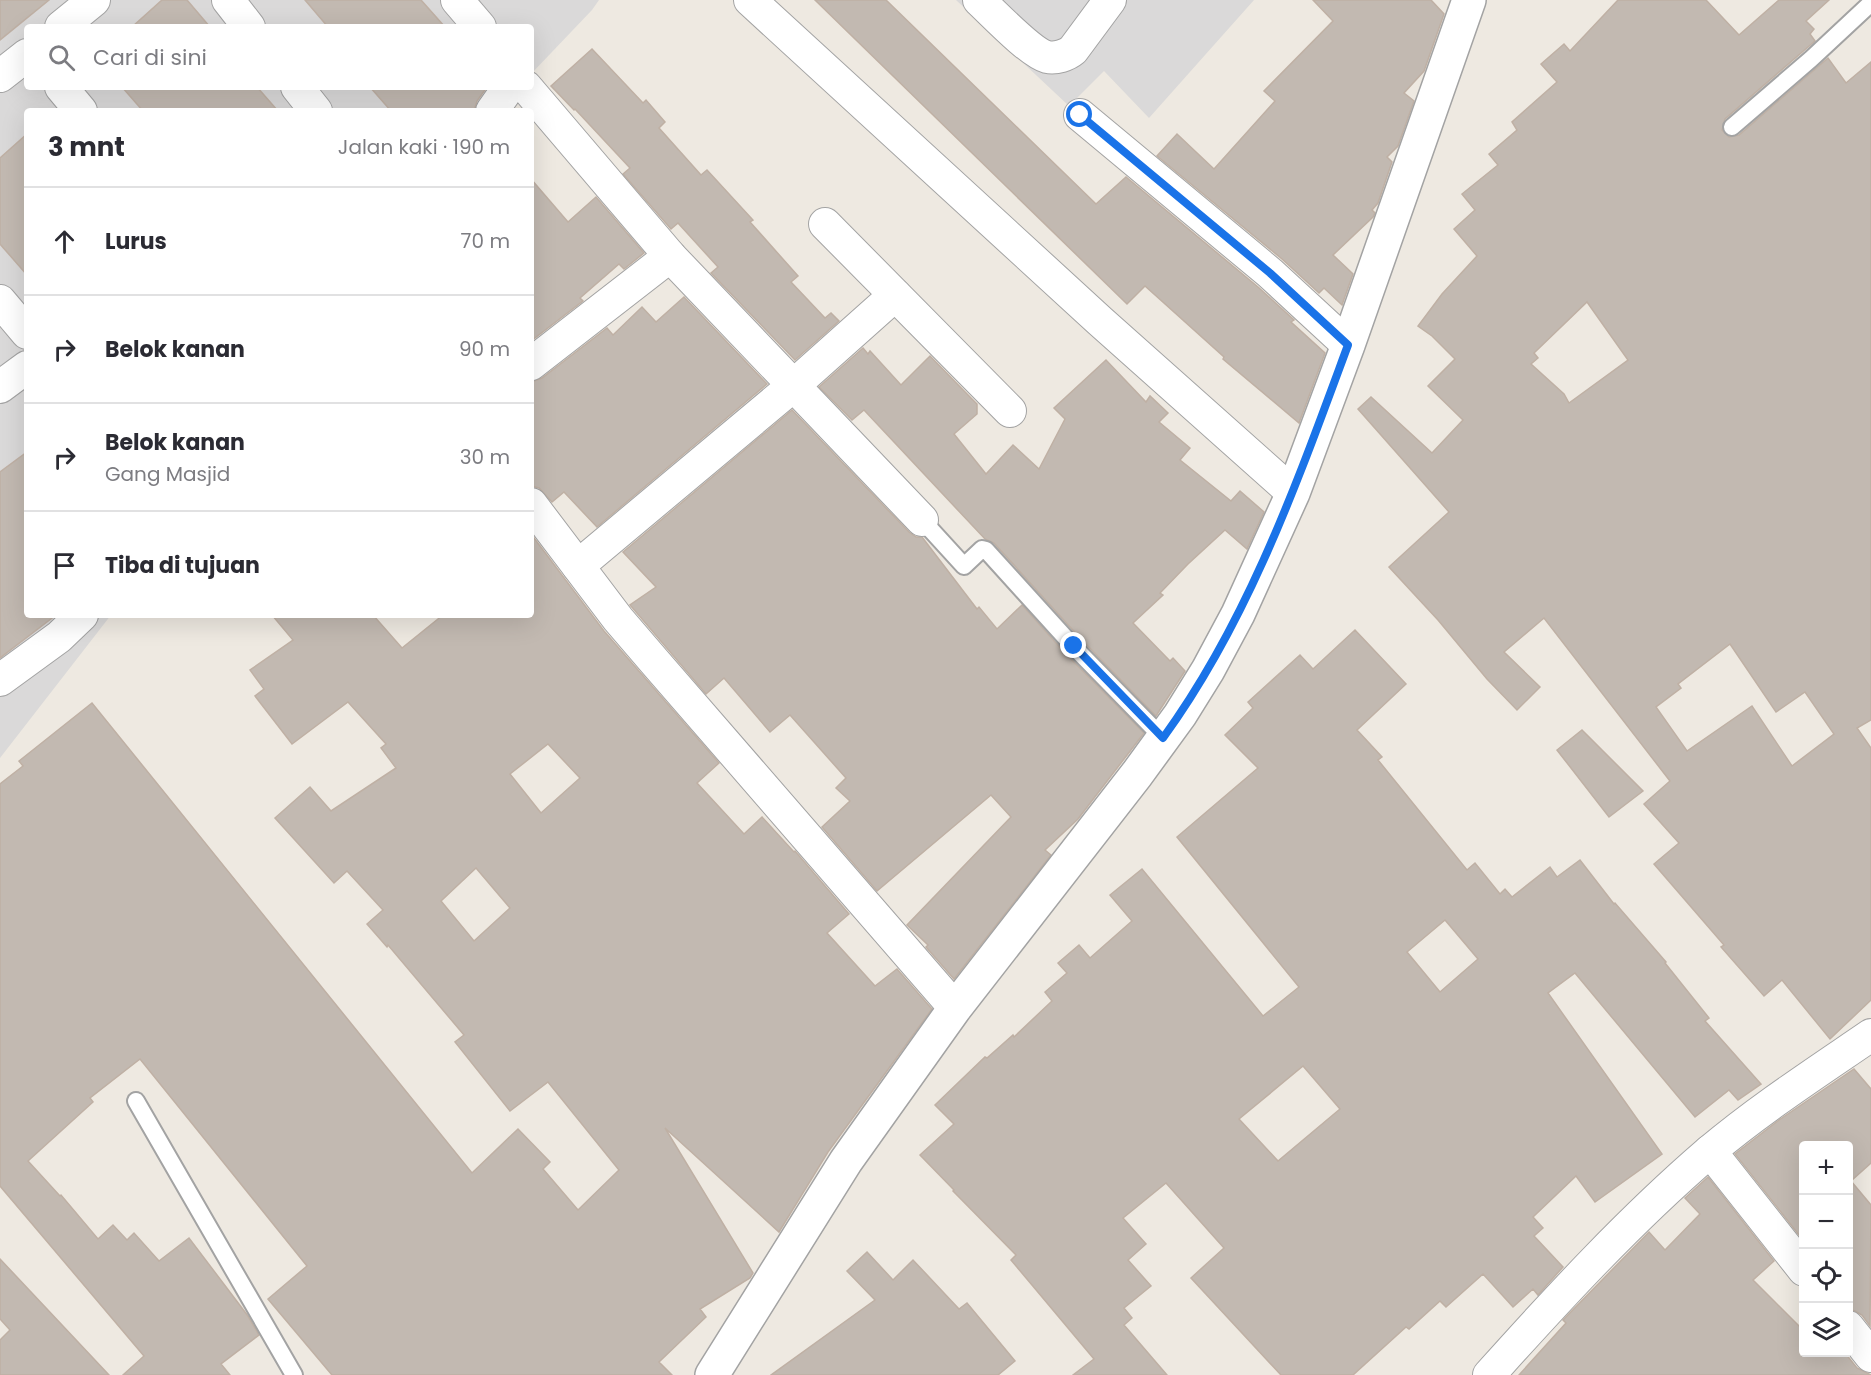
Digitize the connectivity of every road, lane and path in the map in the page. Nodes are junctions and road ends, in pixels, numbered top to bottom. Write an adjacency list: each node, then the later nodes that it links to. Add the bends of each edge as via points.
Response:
1 (94, 0): 9 (street)
2 (228, 0): 10 (street)
3 (457, 0): 11 (street)
4 (750, 0): 34 (street)
5 (979, 0): 6 (street, via 1034,50 1049,58 1073,50)
6 (1110, 0)
7 (1469, 0): 28 (street)
8 (1871, 3): 22 (lane)
9 (65, 24)
10 (247, 24)
11 (477, 24)
12 (24, 57): 13 (street)
13 (0, 76)
14 (64, 90): 18 (street)
15 (299, 90): 19 (street)
16 (507, 90): 20 (street)
17 (529, 90): 24 (street)
18 (78, 108)
19 (314, 108)
20 (494, 108)
21 (1080, 115): 28 (street, via 1270,273)
22 (1732, 127)
23 (825, 225): 25 (street)
24 (670, 255): 29 (street); 31 (street)
25 (896, 295): 31 (street); 33 (street)
26 (0, 301): 27 (street)
27 (24, 329)
28 (1348, 345): 34 (street)
29 (534, 362)
30 (24, 369): 32 (street)
31 (793, 386): 36 (street); 37 (street)
32 (0, 387)
33 (1010, 411)
34 (1293, 493): 40 (street, via 1238,614 1208,670)
35 (534, 508): 37 (street)
36 (922, 520): 40 (lane, via 964,566 982,549 986,550)
37 (578, 566): 41 (street, via 654,661)
38 (79, 618): 39 (street)
39 (0, 680)
40 (1163, 738): 41 (street)
41 (955, 1008): 49 (street, via 846,1161)
42 (1871, 1035): 44 (street)
43 (136, 1101): 48 (lane)
44 (1710, 1151): 45 (street); 50 (street, via 1588,1266)
45 (1799, 1265)
46 (1853, 1333): 47 (street)
47 (1871, 1356)
48 (294, 1375)
49 (712, 1375)
50 (1489, 1375)

